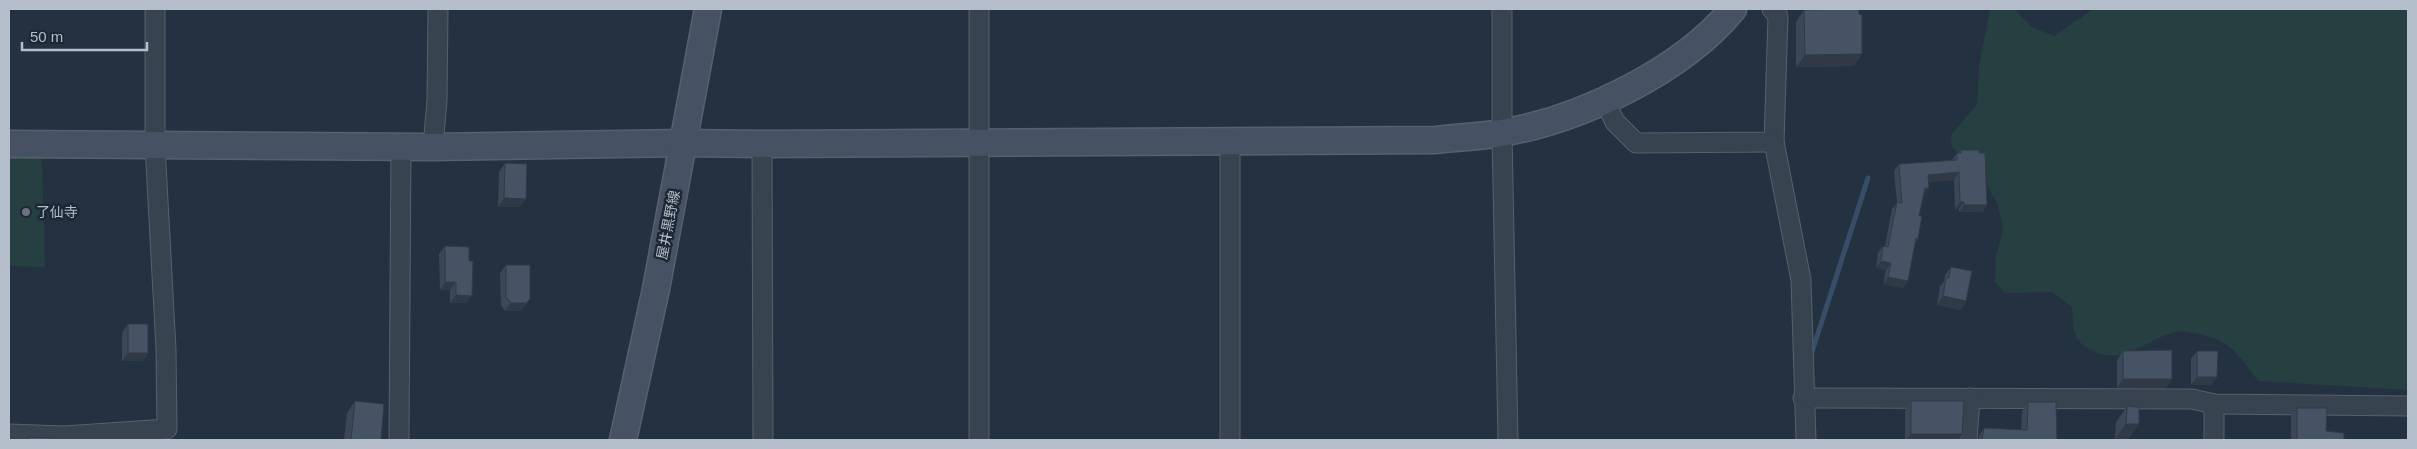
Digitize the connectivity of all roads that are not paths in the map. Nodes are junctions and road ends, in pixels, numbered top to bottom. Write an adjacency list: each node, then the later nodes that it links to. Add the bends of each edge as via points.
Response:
1 (155, 9): 15 (street)
2 (438, 9): 18 (street)
3 (708, 9): 12 (street, 屋井黒野線)
4 (979, 9): 13 (street)
5 (1502, 9): 9 (street)
6 (1733, 9): 8 (street, via 1690,51)
7 (1772, 9): 11 (street, via 1778,16)
8 (1605, 101): 9 (street); 11 (street, via 1615,122 1636,143)
9 (1502, 133): 10 (street, via 1436,140); 30 (street)
10 (1230, 142): 13 (street); 29 (street)
11 (1774, 142): 19 (street, via 1801,280)
12 (684, 143): 16 (street); 18 (street); 26 (street, 屋井黒野線)
13 (978, 143): 16 (street); 28 (street)
14 (9, 144): 15 (street)
15 (155, 144): 17 (street); 24 (street, via 167,429)
16 (762, 144): 27 (street)
17 (401, 147): 18 (street); 25 (street)
18 (433, 147)
19 (1803, 398): 20 (street); 31 (street)
20 (1970, 398): 21 (street, via 2192,399); 32 (street)
21 (2214, 404): 22 (street); 33 (street)
22 (2408, 406)
23 (9, 434): 24 (street)
24 (64, 438)
25 (400, 440)
26 (623, 440)
27 (763, 440)
28 (979, 440)
29 (1230, 440)
30 (1508, 440)
31 (1806, 440)
32 (1967, 440)
33 (2214, 440)

